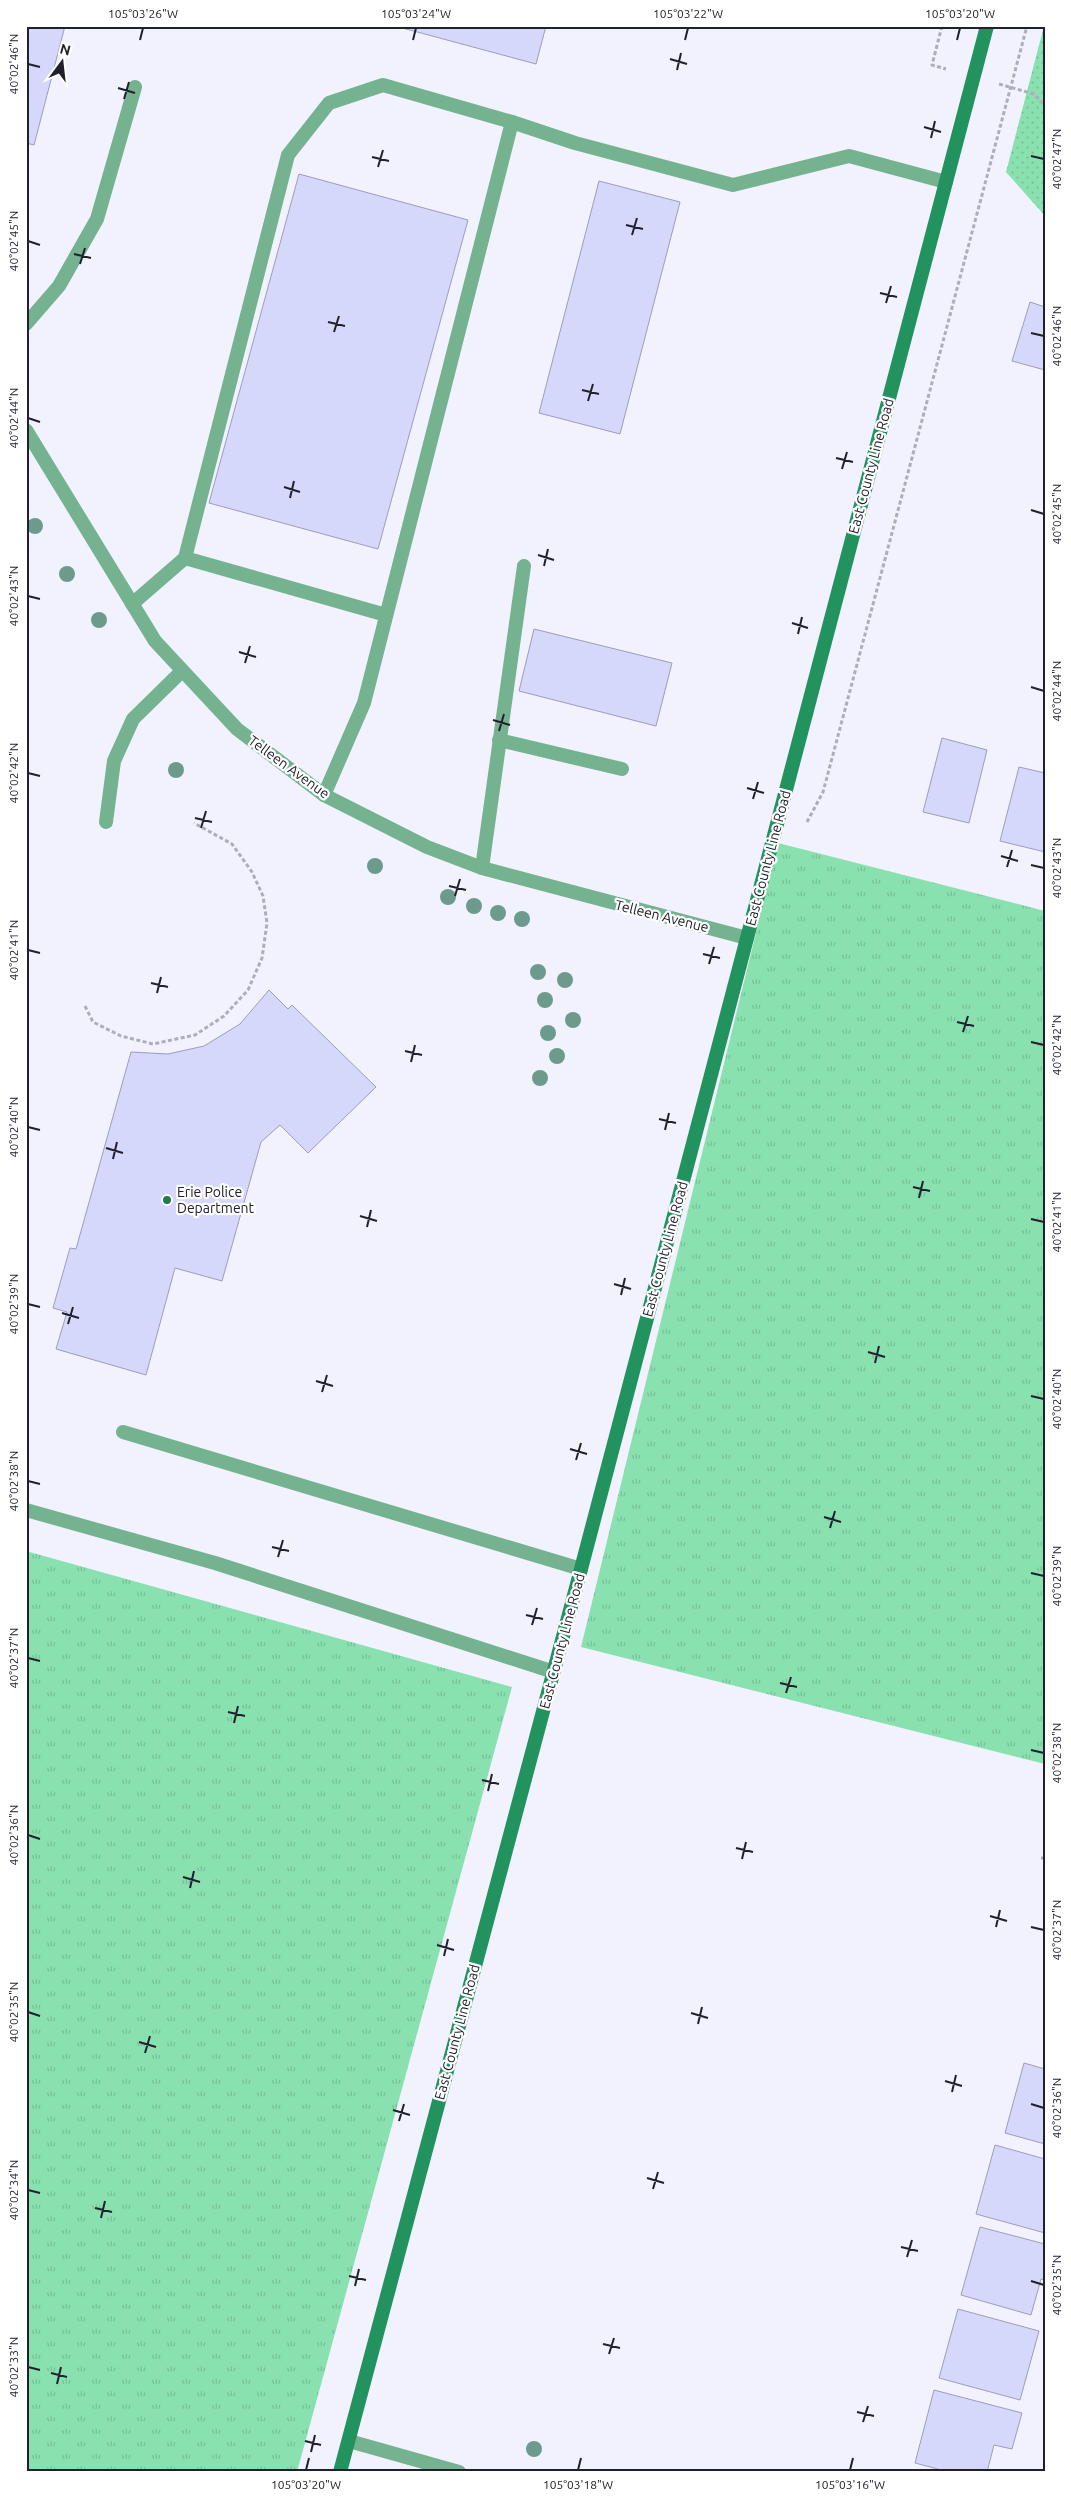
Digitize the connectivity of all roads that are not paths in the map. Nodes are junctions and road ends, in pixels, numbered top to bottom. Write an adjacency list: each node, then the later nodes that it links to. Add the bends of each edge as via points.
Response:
1 (988, 26): 4 (main road, East County Line Road)
2 (135, 87): 5 (street, via 97,219 59,286)
3 (512, 122): 4 (street, via 575,143 733,185 849,156); 7 (street, via 384,85 329,104 288,155); 10 (street)
4 (946, 182): 17 (main road, East County Line Road)
5 (26, 324)
6 (26, 430): 9 (street, Telleen Avenue)
7 (185, 558): 9 (street); 10 (street)
8 (524, 566): 12 (street)
9 (132, 604): 11 (street, Telleen Avenue, via 155,641)
10 (386, 615): 14 (street, via 364,703)
11 (182, 671): 14 (street, Telleen Avenue, via 237,729); 15 (street, via 133,719 114,761)
12 (499, 740): 13 (street); 16 (street)
13 (622, 769)
14 (324, 795): 16 (street, Telleen Avenue, via 427,847)
15 (106, 822)
16 (482, 868): 17 (street, Telleen Avenue)
17 (747, 938): 20 (main road, East County Line Road)
18 (123, 1432): 20 (street)
19 (26, 1510): 21 (street, via 215,1562)
20 (581, 1569): 21 (main road, East County Line Road)
21 (554, 1672): 22 (main road, East County Line Road)
22 (349, 2441): 23 (main road, East County Line Road); 24 (street)
23 (340, 2472)
24 (459, 2472)

